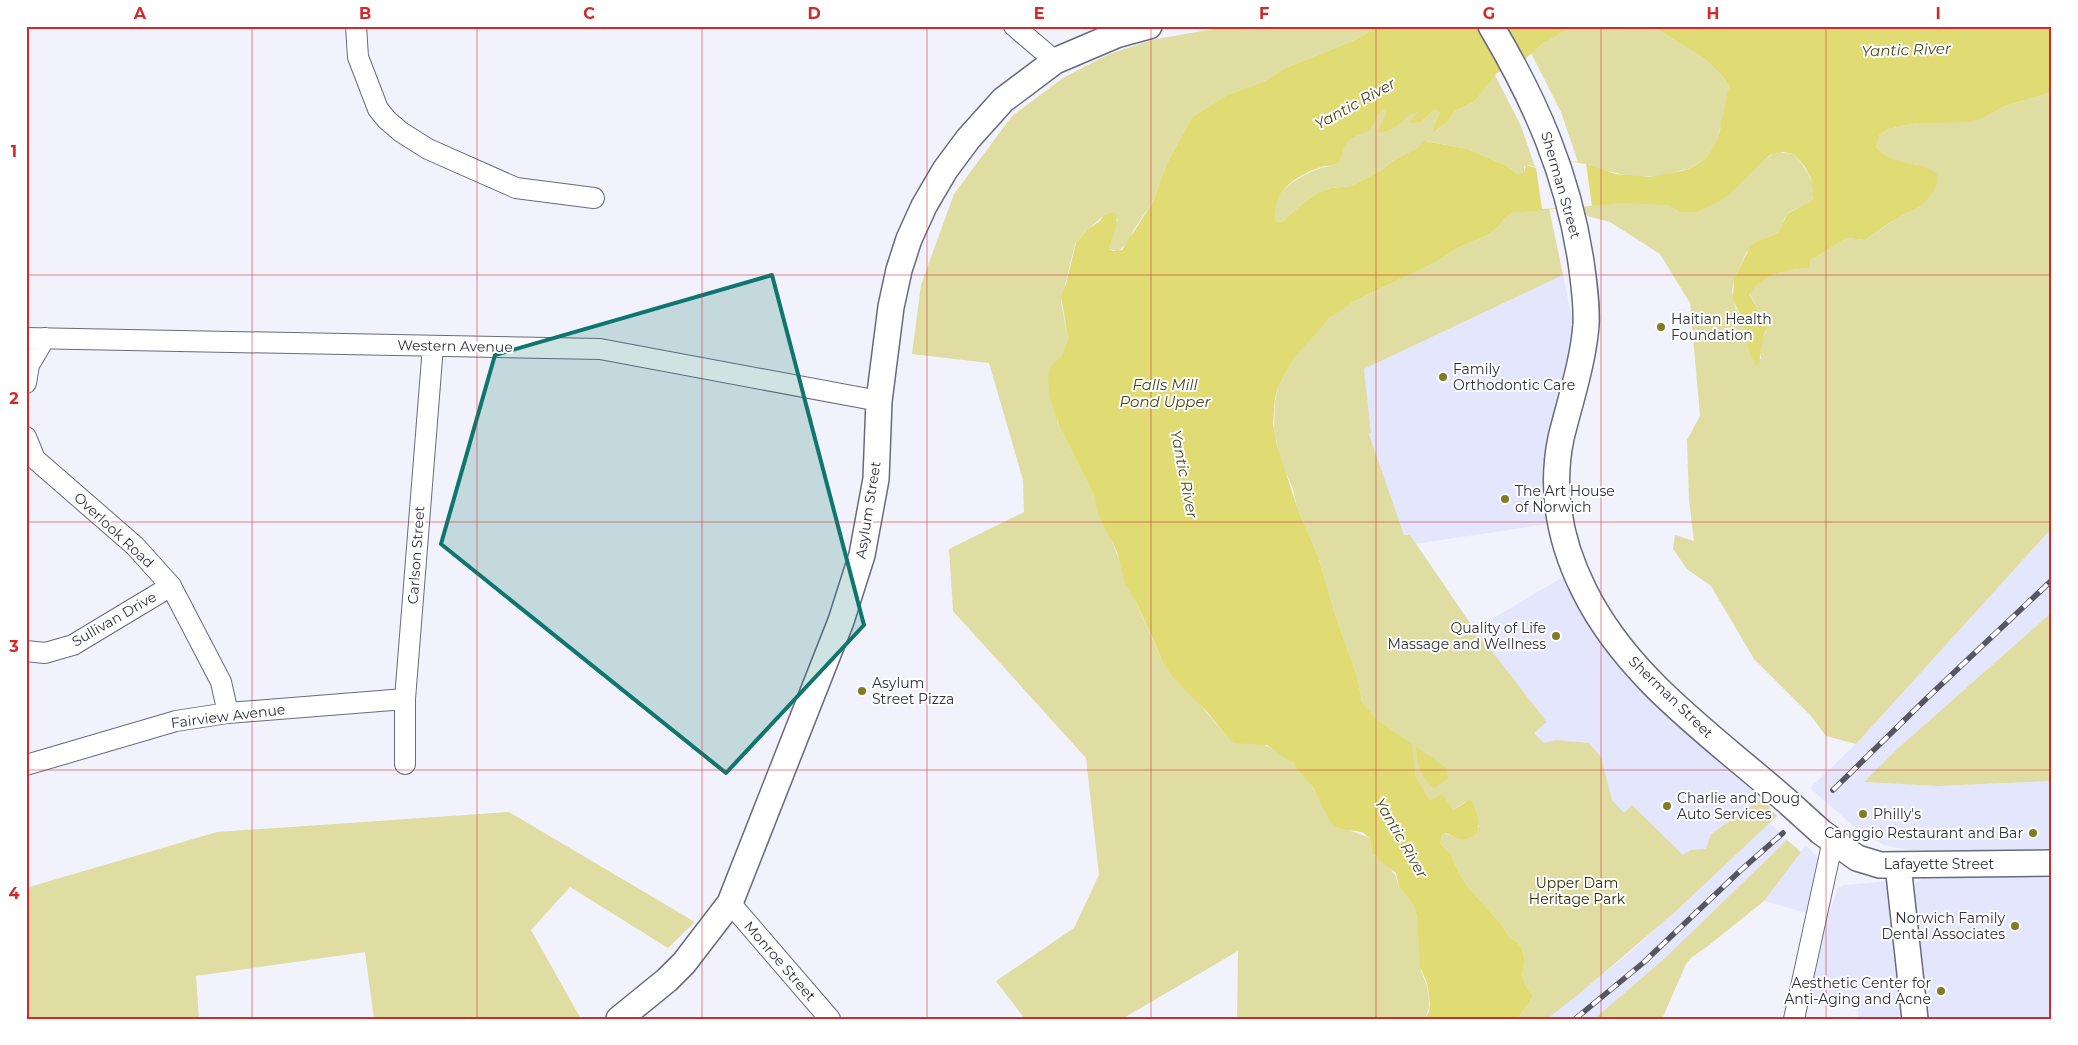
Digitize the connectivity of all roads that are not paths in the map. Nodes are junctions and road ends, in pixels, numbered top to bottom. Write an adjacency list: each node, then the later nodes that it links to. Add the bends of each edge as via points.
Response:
1 (356, 26): 6 (street, via 358,57 378,109 401,132 428,149 516,188)
2 (1014, 26): 5 (street)
3 (1149, 26): 5 (street, Asylum Street, via 1116,35)
4 (1491, 26): 18 (street, Sherman Street, bridge, via 1541,119 1576,231 1586,321 1556,472 1558,510 1571,560 1599,617 1628,656 1685,714)
5 (1055, 60): 10 (street, Asylum Street, via 1003,100 968,139 924,206 899,270)
6 (594, 198)
7 (36, 338): 8 (street, Western Avenue); 9 (street)
8 (433, 346): 10 (street, Western Avenue, via 600,349); 14 (street, Carlson Street)
9 (26, 383)
10 (879, 401): 21 (street, Asylum Street, via 876,479 862,555 841,621)
11 (26, 437): 12 (street, Overlook Road, via 35,459 136,546)
12 (171, 586): 13 (street, Sullivan Drive, via 72,645 45,653); 15 (street, Overlook Road, via 222,682)
13 (26, 651)
14 (405, 699): 15 (street, Fairview Avenue); 16 (street, Carlson Street)
15 (228, 713): 17 (street, Fairview Avenue, via 176,721)
16 (405, 764)
17 (26, 765)
18 (1827, 836): 20 (street, Lafayette Street, via 1864,861); 24 (street)
19 (2052, 863): 20 (street, Lafayette Street)
20 (1898, 865): 25 (street)
21 (730, 903): 22 (street, Asylum Street, via 684,963); 23 (street, Monroe Street)
22 (620, 1019)
23 (830, 1019)
24 (1794, 1019)
25 (1915, 1019)

